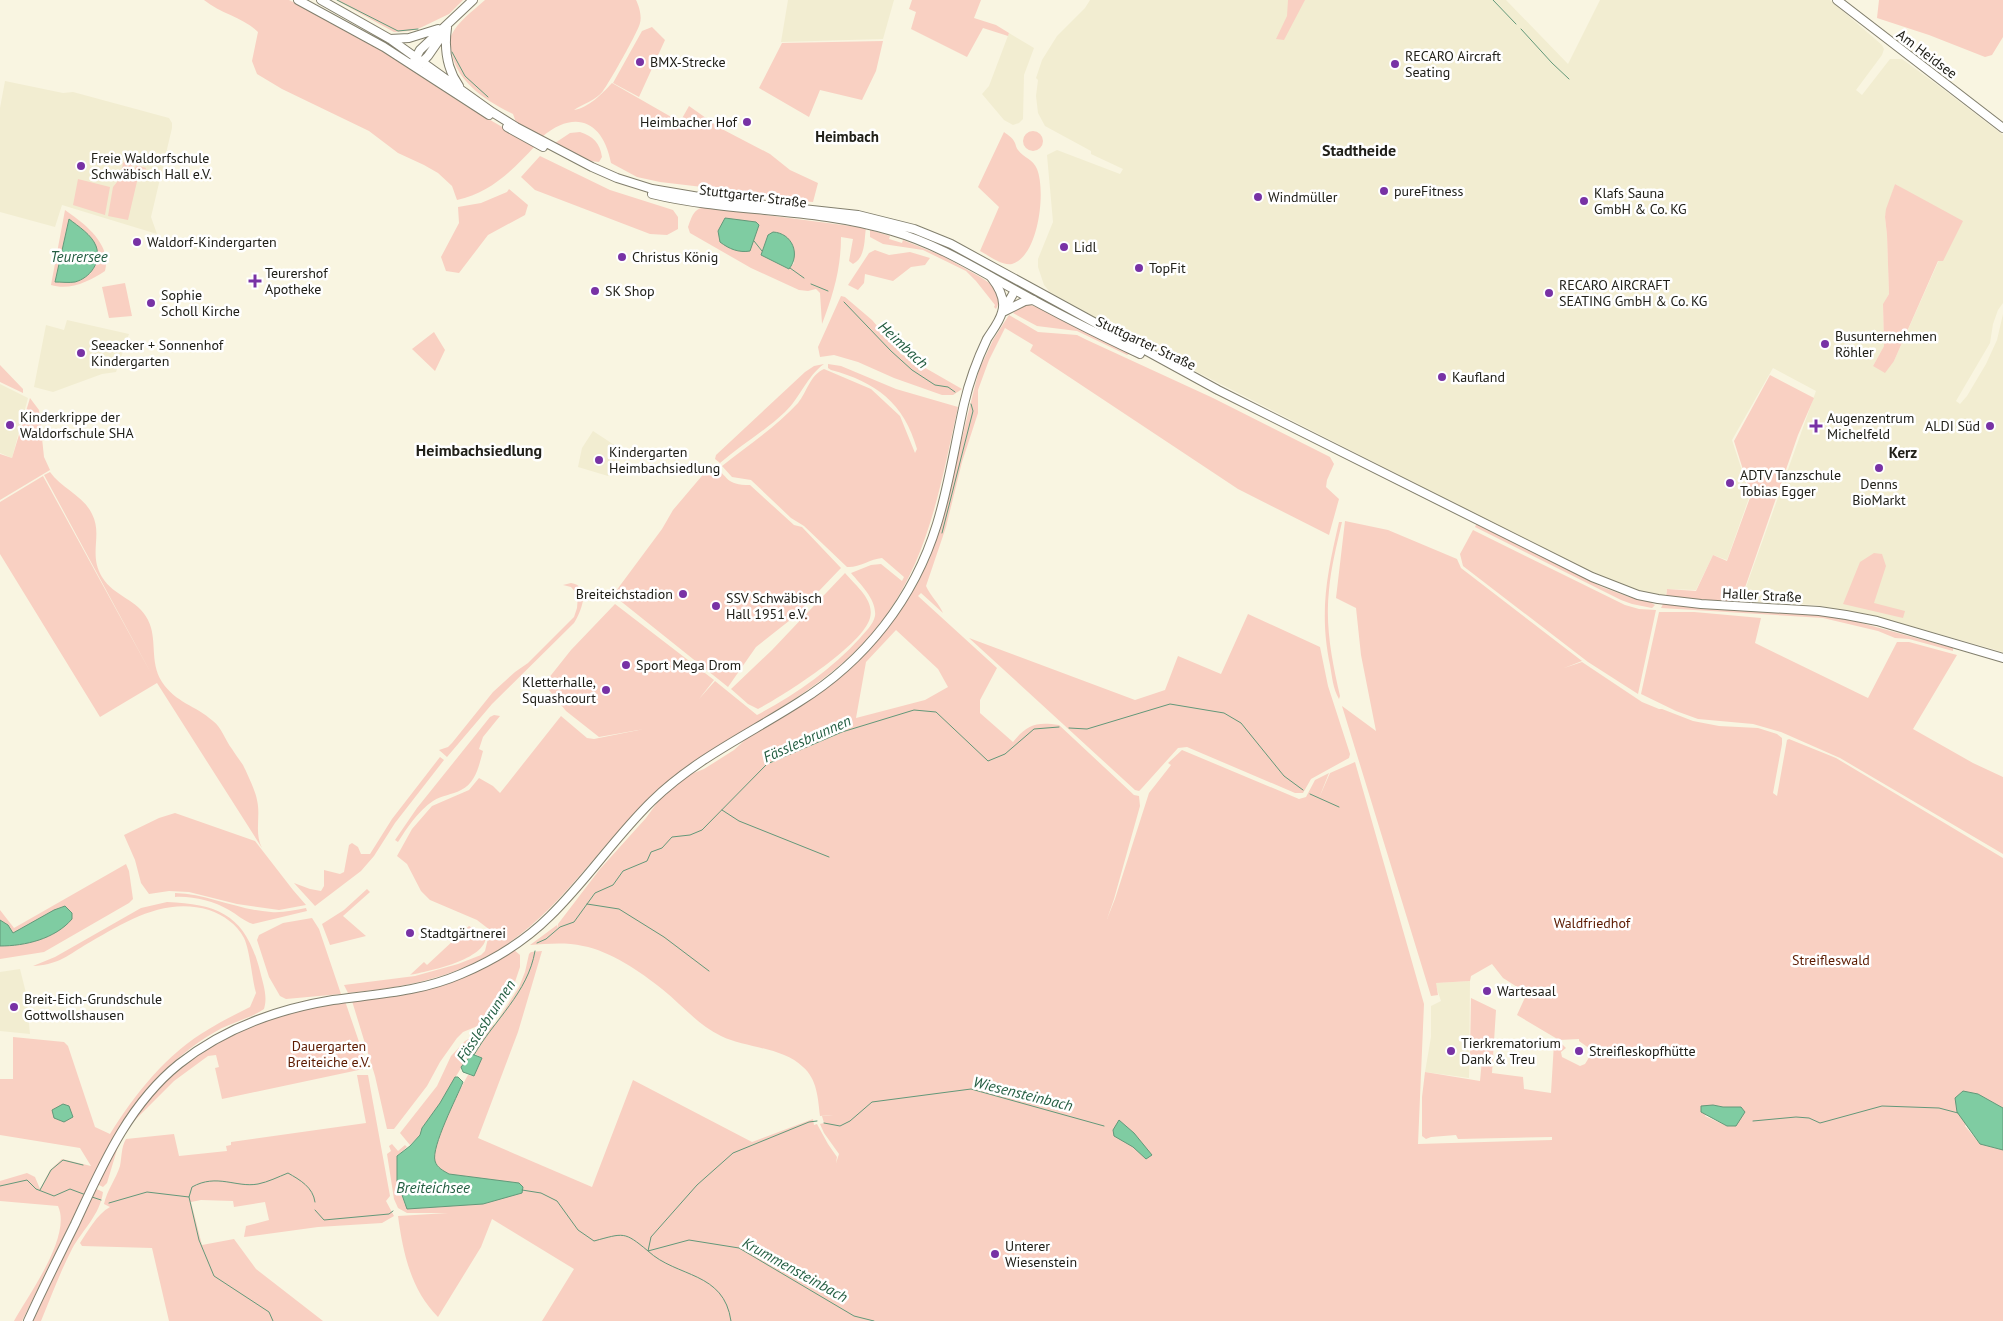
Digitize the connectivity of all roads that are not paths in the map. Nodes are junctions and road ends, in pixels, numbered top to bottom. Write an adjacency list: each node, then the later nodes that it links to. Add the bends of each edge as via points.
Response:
1 (298, 0): 9 (main road, Stuttgarter Straße)
2 (321, 0): 6 (main road, Stuttgarter Straße)
3 (473, 0): 5 (main road)
4 (1837, 0): 11 (main road, Am Heidsee)
5 (446, 27): 6 (main road, via 409,38); 7 (main road); 8 (main road); 10 (main road, via 446,56)
6 (390, 39): 7 (main road, Stuttgarter Straße)
7 (416, 56): 8 (main road, Stuttgarter Straße); 9 (main road)
8 (423, 62): 9 (main road); 10 (main road, Stuttgarter Straße)
9 (414, 66): 12 (main road, Stuttgarter Straße, via 521,136 600,176 634,189 698,202 877,226 947,252)
10 (462, 90): 16 (main road, Stuttgarter Straße, via 547,144 628,182 712,199 858,215 931,236)
11 (2003, 128)
12 (990, 276): 14 (main road, Stuttgarter Straße); 15 (main road, via 1002,296)
13 (1013, 294): 15 (main road)
14 (1034, 300): 15 (main road); 16 (main road, Stuttgarter Straße, via 1093,332)
15 (1004, 310): 19 (main road, via 981,352 972,377 939,520 927,554 888,622 856,658 814,692 740,736 669,786 622,833 549,917 500,955 457,976 426,986 304,1006 280,1013 236,1029 178,1065 148,1095 121,1132)
16 (1218, 390): 17 (main road, Stuttgarter Straße)
17 (1525, 544): 18 (main road, Haller Straße, via 1592,577 1638,595 1701,604 1846,615)
18 (2003, 658)
19 (28, 1321)

